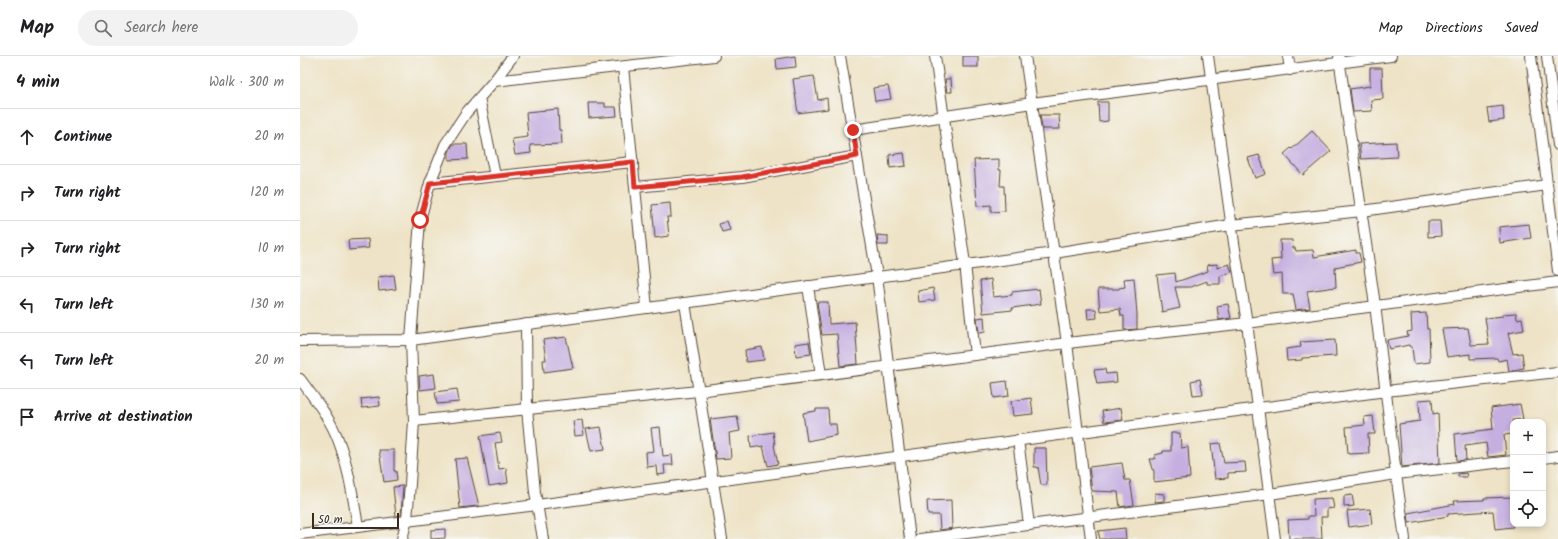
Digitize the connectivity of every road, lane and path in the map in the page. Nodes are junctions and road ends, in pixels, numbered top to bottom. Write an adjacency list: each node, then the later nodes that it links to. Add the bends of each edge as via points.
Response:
1 (513, 56): 15 (street)
2 (714, 56): 12 (street)
3 (840, 56): 19 (street)
4 (935, 56): 18 (street)
5 (1024, 56): 17 (street)
6 (1208, 56): 14 (street)
7 (1288, 56): 13 (street)
8 (1391, 56): 11 (street)
9 (1531, 56): 25 (street)
10 (1547, 56): 20 (street)
11 (1339, 59): 13 (street); 27 (street)
12 (623, 67): 15 (street); 22 (street)
13 (1290, 70): 14 (street)
14 (1210, 79): 17 (street); 28 (street)
15 (494, 81): 16 (street)
16 (478, 98): 23 (street); 24 (street, via 445,145)
17 (1032, 103): 18 (street); 29 (street)
18 (943, 116): 19 (street); 30 (street)
19 (853, 130): 21 (street)
20 (1558, 145)
21 (857, 156): 26 (street, via 742,177); 32 (street)
22 (633, 162): 23 (street); 26 (street)
23 (495, 176): 24 (street)
24 (430, 183): 40 (street, via 420,220)
25 (1547, 185): 27 (street); 31 (street)
26 (635, 187): 37 (street)
27 (1362, 211): 28 (street); 36 (street)
28 (1231, 225): 29 (street); 38 (street)
29 (1054, 253): 30 (street); 42 (street)
30 (966, 264): 32 (street); 43 (street)
31 (1558, 271)
32 (877, 276): 34 (street); 44 (street)
33 (1558, 282): 36 (street)
34 (808, 286): 35 (street); 46 (street)
35 (685, 303): 37 (street); 48 (street)
36 (1376, 305): 38 (street); 49 (street)
37 (647, 308): 39 (street)
38 (1247, 323): 42 (street); 51 (street)
39 (526, 324): 40 (street); 50 (street)
40 (411, 340): 41 (street); 52 (street)
41 (300, 341)
42 (1067, 343): 43 (street); 53 (street)
43 (975, 355): 44 (street)
44 (888, 366): 46 (street); 55 (street)
45 (1558, 372): 49 (street)
46 (821, 375): 48 (street)
47 (300, 379): 66 (street, via 322,409 339,441)
48 (698, 391): 50 (street); 60 (street)
49 (1386, 391): 51 (street); 59 (street)
50 (527, 409): 52 (street); 62 (street)
51 (1257, 409): 53 (street); 61 (street)
52 (414, 422): 64 (street)
53 (1078, 432): 54 (street); 63 (street)
54 (1018, 440): 55 (street); 65 (street)
55 (900, 455): 60 (street); 71 (street)
56 (1558, 456): 57 (street)
57 (1546, 458)
58 (1510, 461): 59 (street)
59 (1396, 474): 61 (street); 75 (street)
60 (713, 480): 62 (street); 70 (street)
61 (1270, 494): 63 (street); 74 (street)
62 (537, 505): 64 (street); 69 (street)
63 (1088, 517): 65 (street); 73 (street)
64 (407, 520): 66 (street); 68 (street)
65 (1029, 525): 72 (street)
66 (358, 526): 67 (street)
67 (300, 534)
68 (402, 539)
69 (543, 539)
70 (722, 539)
71 (910, 539)
72 (920, 539)
73 (1091, 539)
74 (1275, 539)
75 (1406, 539)

